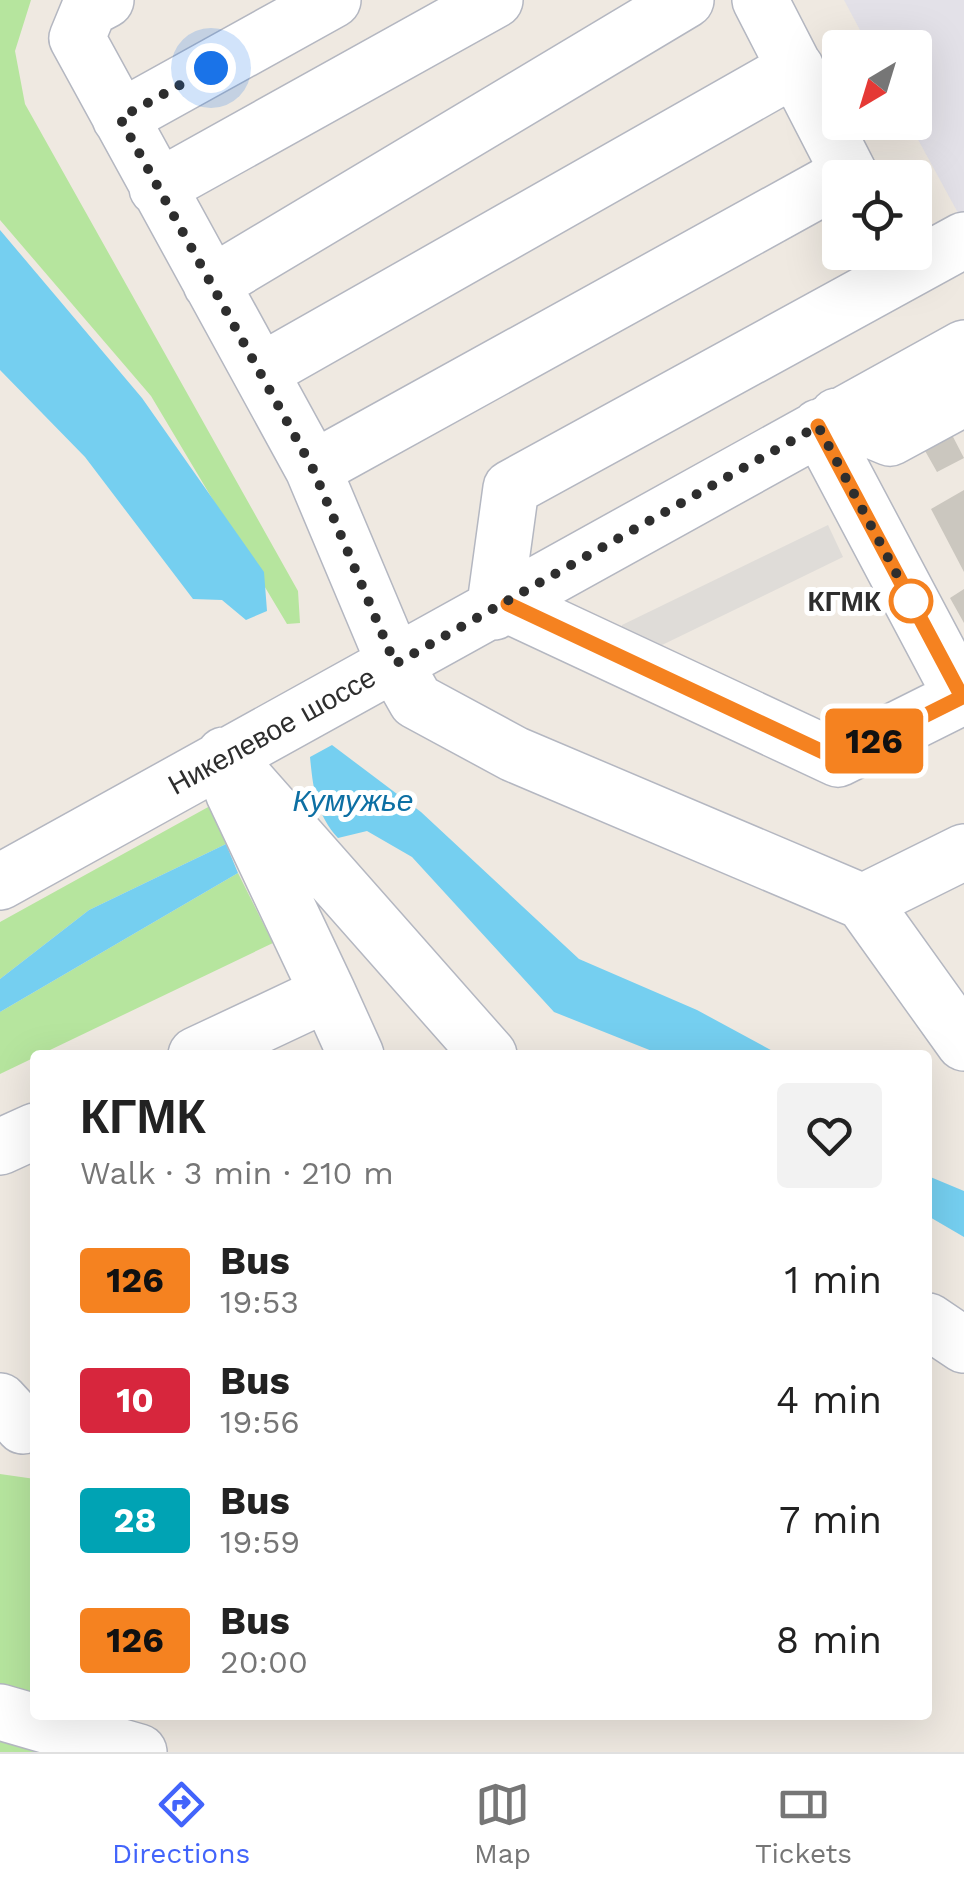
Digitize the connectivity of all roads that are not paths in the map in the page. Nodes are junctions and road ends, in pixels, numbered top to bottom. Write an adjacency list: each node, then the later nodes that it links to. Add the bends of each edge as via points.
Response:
1 (106, 0): 7 (street, via 88,9 77,38)
2 (333, 0): 7 (street)
3 (495, 0): 9 (street)
4 (686, 0): 12 (street)
5 (760, 0): 6 (street)
6 (796, 68): 8 (street); 14 (street)
7 (120, 118): 9 (street)
8 (842, 160)
9 (158, 188): 12 (street)
10 (822, 188): 17 (street)
11 (964, 240): 18 (street, via 511,488)
12 (211, 284): 14 (street)
13 (964, 348): 16 (street, Никелевое шоссе)
14 (260, 372): 17 (street)
15 (964, 398): 16 (street, via 890,438)
16 (828, 421): 18 (street, Никелевое шоссе); 18 (street, via 962,697 838,759)
17 (313, 469): 19 (street)
18 (501, 608): 19 (street, Никелевое шоссе)
19 (395, 664): 20 (street, Никелевое шоссе); 23 (street, via 416,702 462,729)
20 (224, 755): 22 (street, Никелевое шоссе); 24 (street, via 234,798); 28 (street)
21 (964, 852): 23 (street)
22 (0, 882)
23 (863, 902): 25 (street)
24 (328, 992): 26 (street); 27 (street)
25 (964, 1043)
26 (206, 1050)
27 (354, 1050)
28 (484, 1050)
29 (30, 1133): 30 (street)
30 (0, 1147)
31 (932, 1324): 32 (street)
32 (964, 1345)
33 (0, 1401): 34 (street, via 24,1426)
34 (30, 1423)
35 (0, 1712): 36 (street)
36 (139, 1752)

